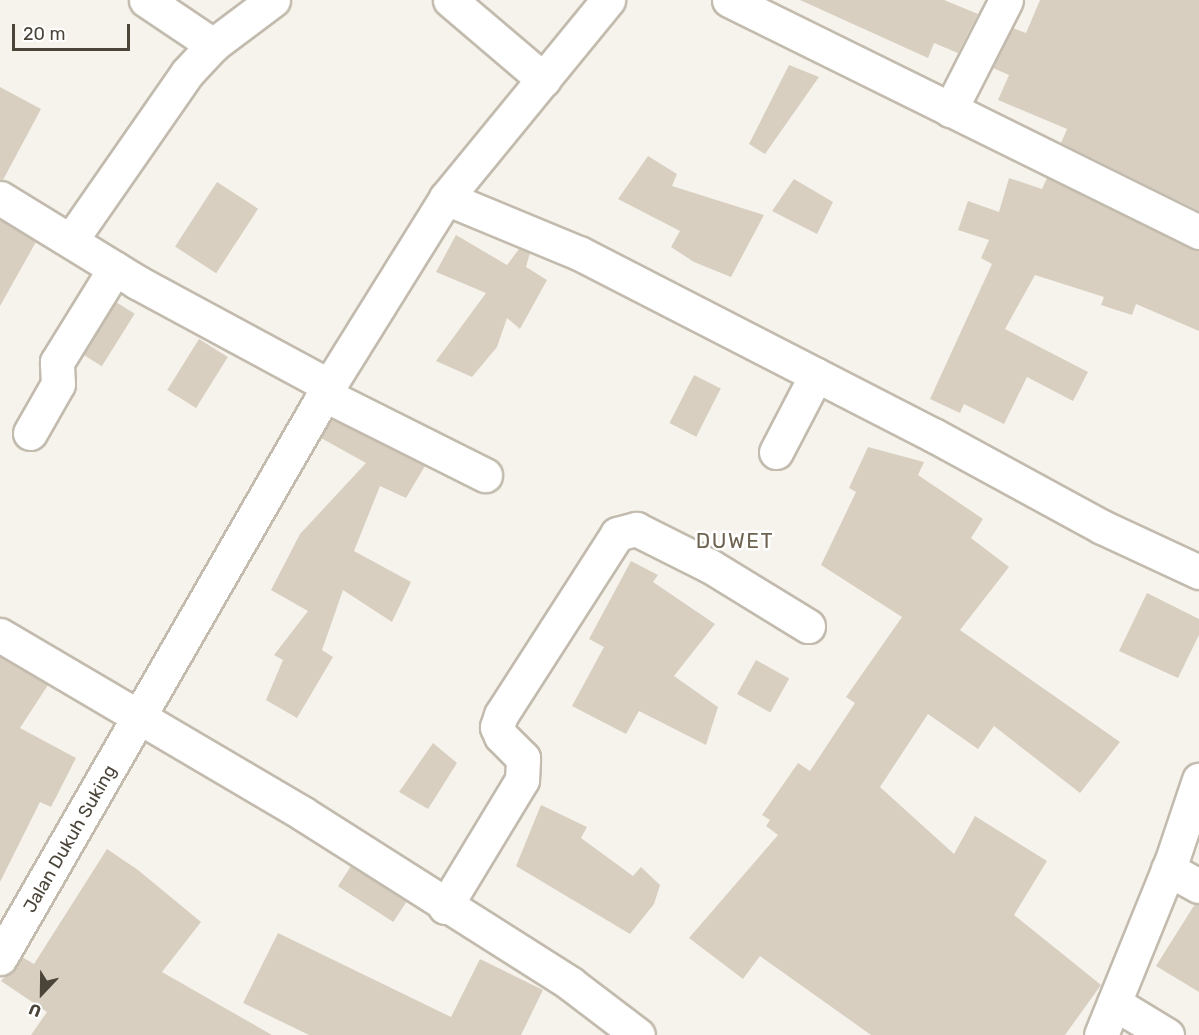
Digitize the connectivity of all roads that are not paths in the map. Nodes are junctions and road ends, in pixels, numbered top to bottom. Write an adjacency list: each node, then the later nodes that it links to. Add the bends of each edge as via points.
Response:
1 (146, 0): 7 (street)
2 (273, 0): 7 (street)
3 (450, 0): 8 (street)
4 (608, 0): 8 (street, Jalan Dukuh Suking)
5 (729, 0): 9 (street)
6 (1006, 0): 9 (street)
7 (213, 45): 13 (street, via 186,73)
8 (544, 80): 11 (street, Jalan Dukuh Suking)
9 (950, 110): 12 (street)
10 (0, 198): 13 (street)
11 (446, 198): 15 (street, via 579,254); 16 (street, Jalan Dukuh Suking)
12 (1199, 232)
13 (71, 240): 14 (street)
14 (115, 268): 16 (street); 17 (street, via 57,362 58,384)
15 (816, 375): 18 (street); 20 (street, via 1102,526)
16 (327, 390): 19 (street); 23 (street, Jalan Dukuh Suking)
17 (30, 433)
18 (776, 452)
19 (485, 476)
20 (1199, 572)
21 (807, 626): 27 (street, via 710,566 636,528 617,534 501,715 497,727 501,736 523,758 522,780)
22 (0, 635): 23 (street)
23 (140, 720): 27 (street, via 302,813); 28 (street, Jalan Dukuh Suking)
24 (1199, 780): 25 (street)
25 (1168, 869): 26 (street); 29 (street)
26 (1199, 886)
27 (445, 907): 30 (street, via 571,984)
28 (0, 958)
29 (1114, 1003): 31 (street); 32 (street)
30 (638, 1035)
31 (1101, 1035)
32 (1167, 1035)

